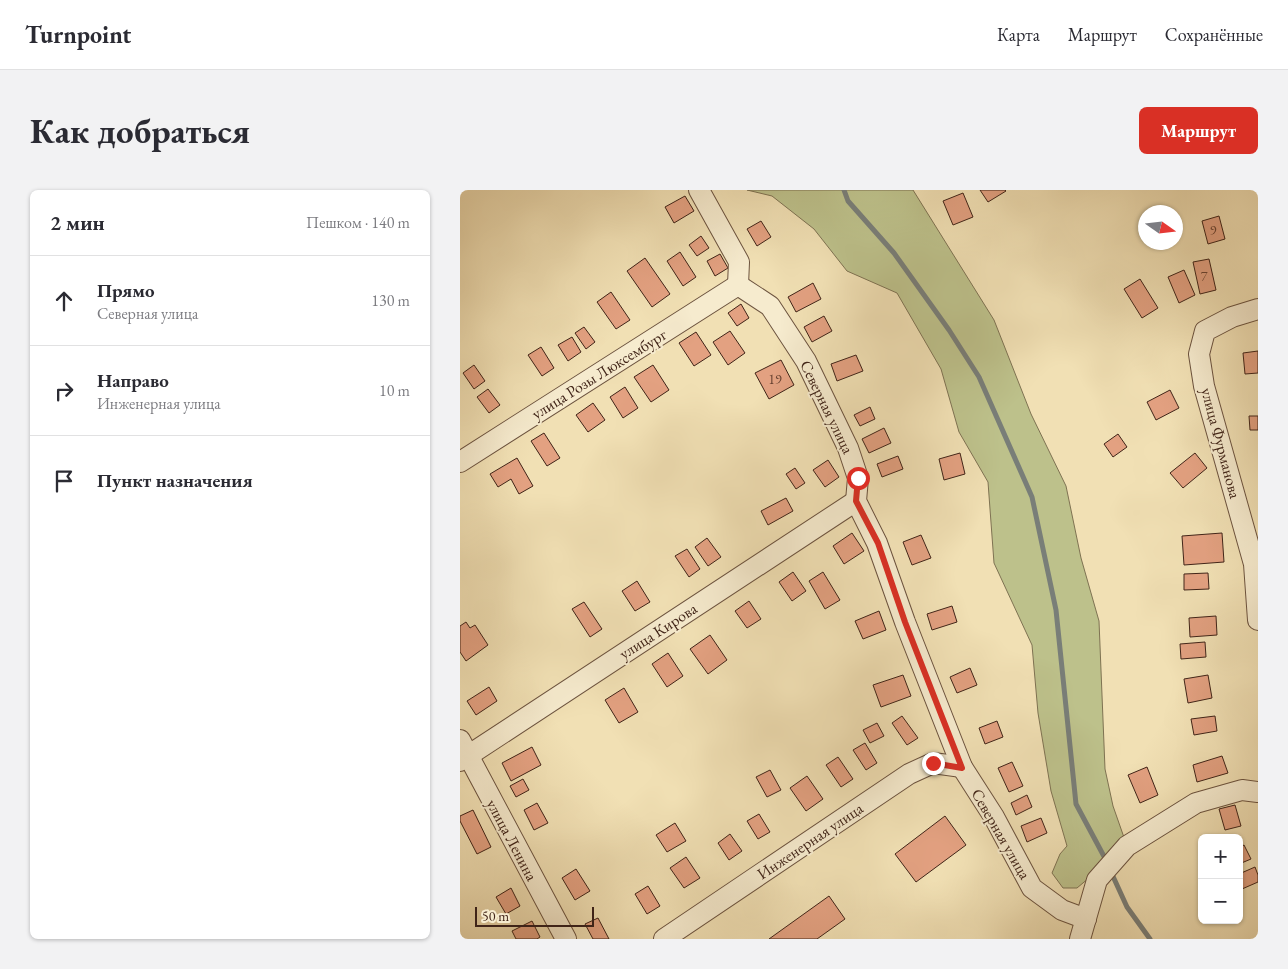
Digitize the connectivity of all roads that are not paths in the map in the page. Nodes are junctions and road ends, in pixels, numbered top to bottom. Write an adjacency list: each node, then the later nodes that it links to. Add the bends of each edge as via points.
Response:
1 (699, 190): 2 (street, via 739,262)
2 (738, 285): 4 (street, улица Розы Люксембург); 5 (street, Северная улица, via 770,306 806,361 848,448 858,478)
3 (1258, 309): 6 (street, улица Фурманова, via 1232,317 1205,331 1199,354 1204,386)
4 (460, 462)
5 (856, 501): 8 (street, улица Кирова); 9 (street, Северная улица, via 878,543 908,631)
6 (1256, 564): 7 (street, улица Фурманова)
7 (1258, 620)
8 (463, 752): 12 (street, улица Ленина)
9 (962, 768): 11 (street, Северная улица, via 994,817 1032,888 1062,910); 13 (street, Инженерная улица, via 933,763 909,774)
10 (1258, 792): 11 (street, via 1242,790 1196,803 1127,846 1097,880)
11 (1086, 919): 14 (street)
12 (566, 939)
13 (664, 939)
14 (1080, 939)

